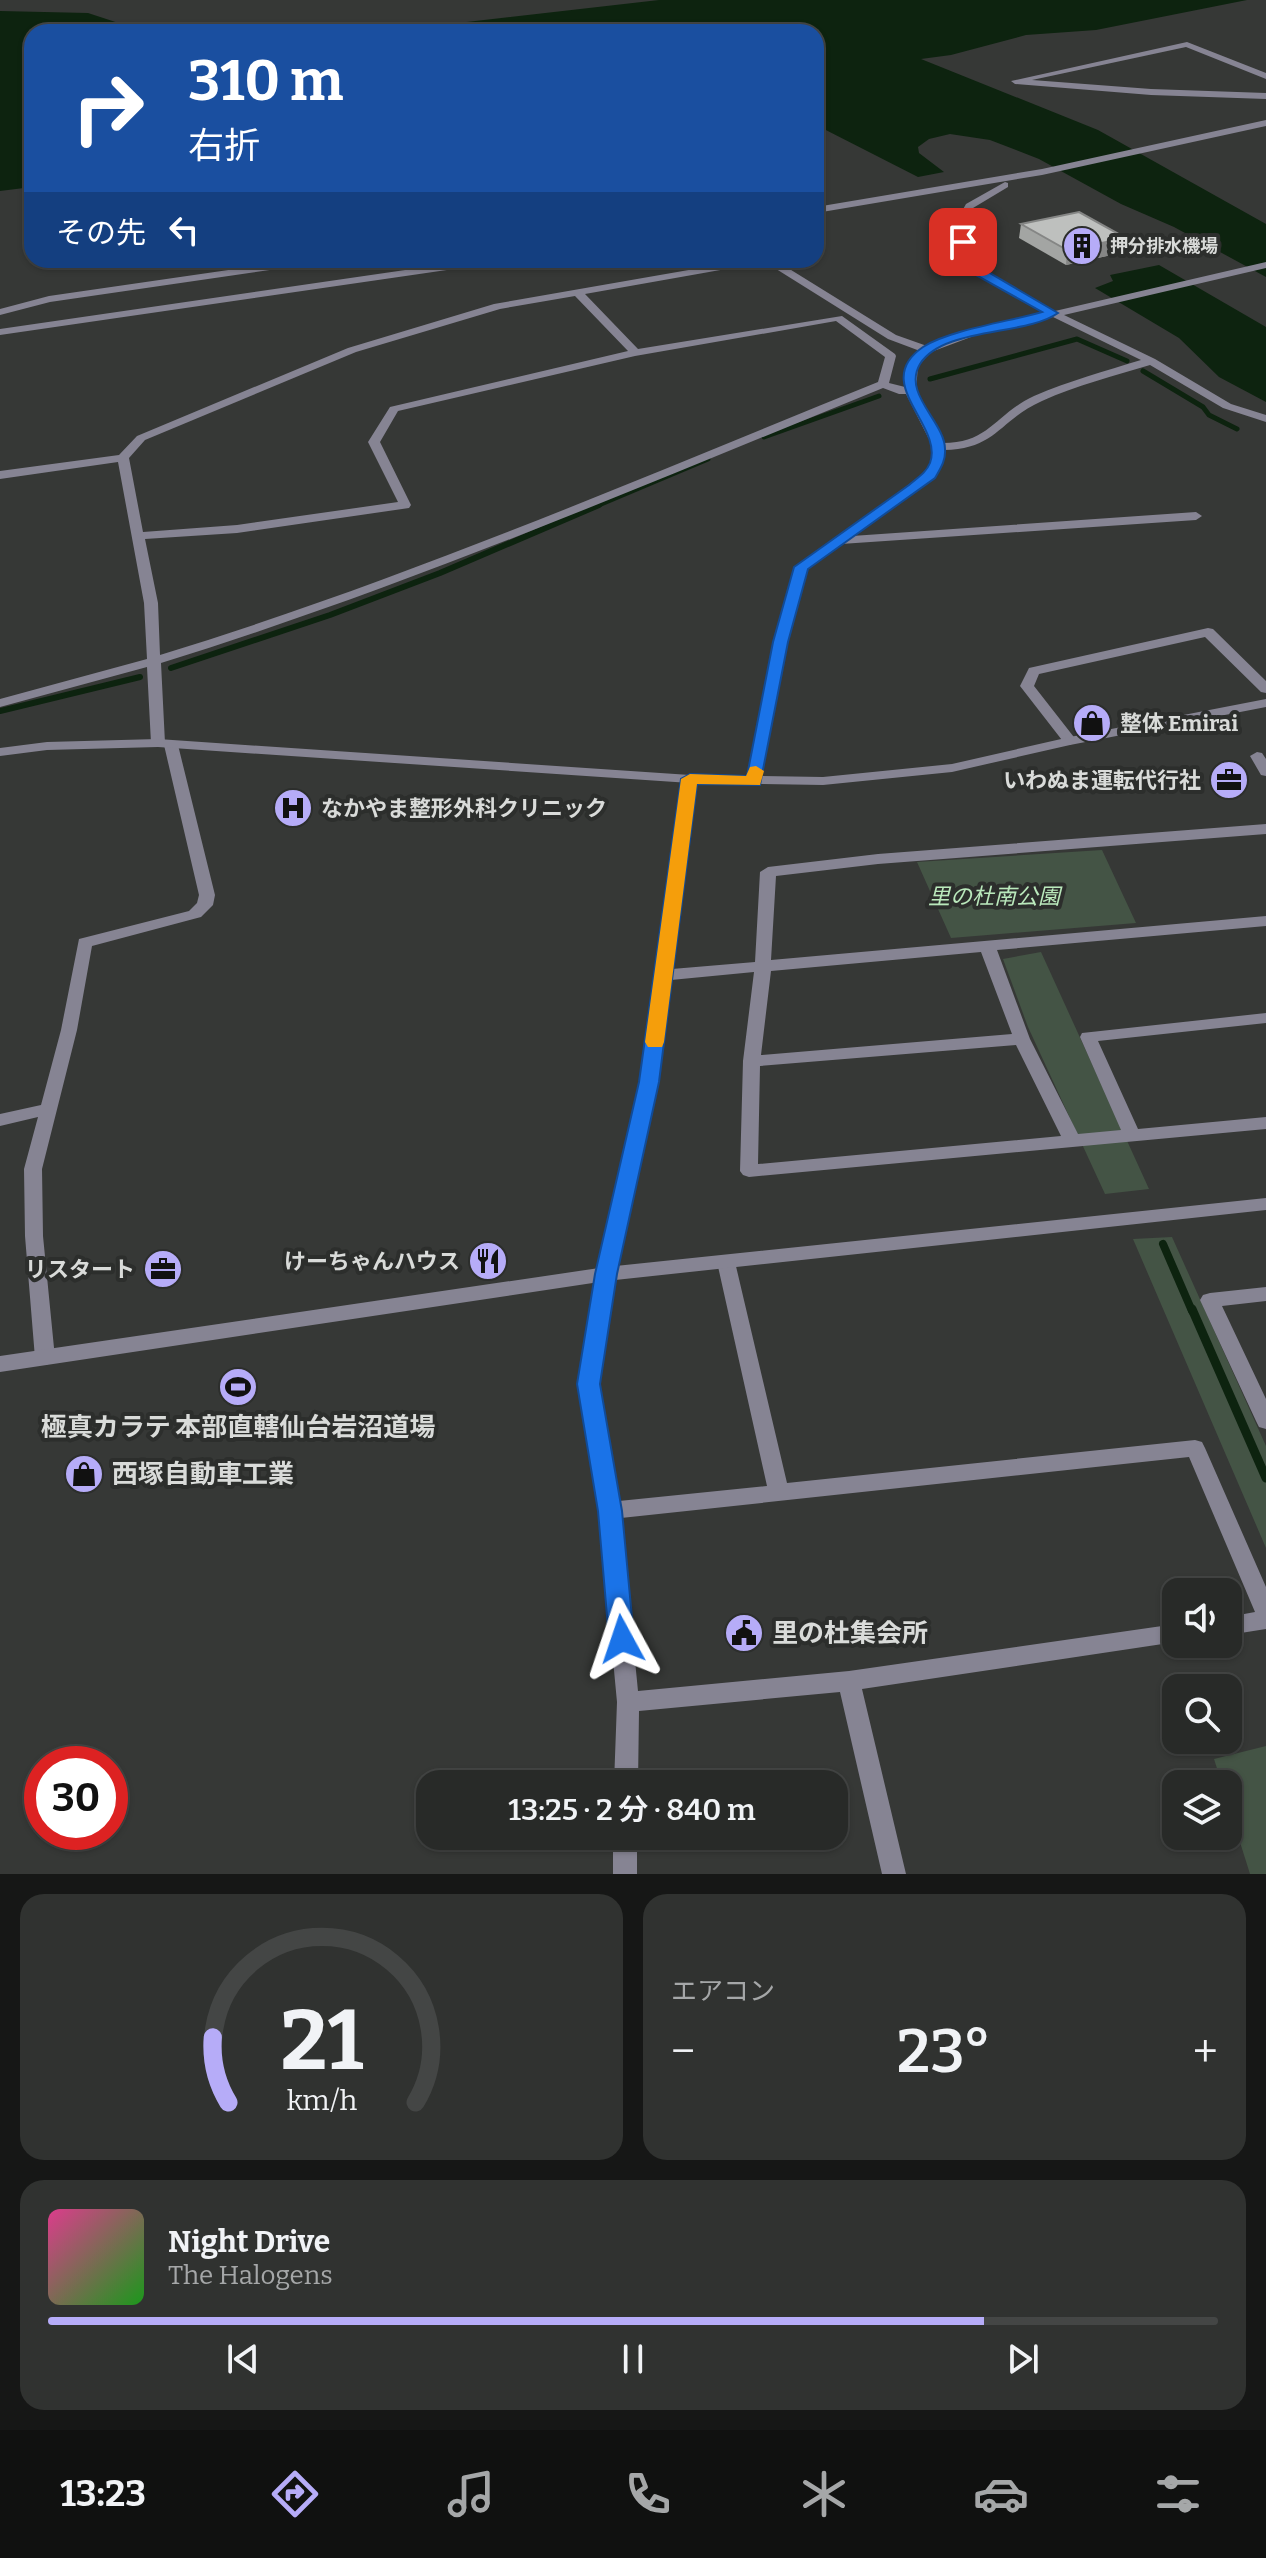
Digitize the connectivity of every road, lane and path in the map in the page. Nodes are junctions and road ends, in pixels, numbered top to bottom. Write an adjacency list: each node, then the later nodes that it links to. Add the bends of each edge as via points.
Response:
1 (1266, 76): 2 (street, via 1187,44 1015,81)
2 (1266, 96)
3 (1266, 123): 4 (street)
4 (1022, 177): 5 (street); 15 (street, via 969,206 961,222 963,242 973,268)
5 (911, 195): 6 (street); 7 (street)
6 (824, 202)
7 (824, 209)
8 (1266, 265): 15 (street)
9 (263, 268): 14 (street, via 49,299)
10 (440, 268): 16 (street)
11 (719, 268): 13 (street)
12 (779, 268): 17 (street, via 892,337)
13 (577, 292): 18 (street); 24 (street, via 498,306 352,350 141,438)
14 (0, 312)
15 (1057, 312): 17 (street); 19 (street)
16 (0, 332)
17 (927, 350): 21 (street, via 913,365)
18 (635, 353): 20 (street, via 838,318 891,356); 27 (street, via 394,409 374,442 405,505 237,529)
19 (1151, 361): 22 (street, via 1227,406); 23 (street, via 1021,407 984,441)
20 (883, 384): 21 (street); 29 (street, via 368,589)
21 (910, 390): 23 (street)
22 (1266, 419)
23 (939, 447): 28 (street, via 930,475)
24 (123, 458): 25 (street); 27 (street)
25 (0, 475)
26 (1196, 516): 28 (street)
27 (139, 536): 29 (street)
28 (835, 541): 39 (street, via 801,567 780,642)
29 (155, 662): 31 (street); 34 (street)
30 (1266, 689): 33 (street, via 1208,632 1034,671 1027,686)
31 (0, 703)
32 (1266, 703): 33 (street)
33 (1070, 741): 39 (street, via 912,774)
34 (165, 744): 35 (street); 38 (street); 48 (street, via 207,895 205,905 195,914 85,943)
35 (0, 752)
36 (1257, 756): 37 (street)
37 (1266, 772)
38 (690, 779): 39 (street); 44 (street)
39 (754, 781)
40 (1266, 829): 43 (street, via 768,872)
41 (1266, 921): 42 (street)
42 (987, 946): 43 (street); 46 (street)
43 (763, 966): 44 (street); 47 (street)
44 (665, 975): 55 (street, via 649,1082)
45 (1266, 1018): 51 (street, via 1088,1037)
46 (1022, 1039): 47 (street); 52 (street)
47 (752, 1061): 52 (street, via 749,1171)
48 (49, 1109): 49 (street); 57 (street, via 33,1169)
49 (0, 1120)
50 (1266, 1123): 51 (street)
51 (1132, 1136): 52 (street)
52 (1072, 1141)
53 (1266, 1204): 54 (street)
54 (726, 1262): 55 (street); 60 (street)
55 (606, 1274): 57 (street); 61 (street, via 589,1384)
56 (1266, 1294): 59 (street, via 1210,1300)
57 (45, 1358): 58 (street)
58 (0, 1364)
59 (1266, 1421)
60 (779, 1493): 61 (street); 62 (street, via 1195,1448)
61 (610, 1511): 67 (street)
62 (1266, 1612)
63 (1266, 1620): 64 (street)
64 (1242, 1624)
65 (1162, 1635): 66 (street)
66 (849, 1681): 67 (street); 71 (street)
67 (628, 1702): 68 (street)
68 (626, 1770)
69 (625, 1850): 70 (street)
70 (625, 1874)
71 (894, 1874)

